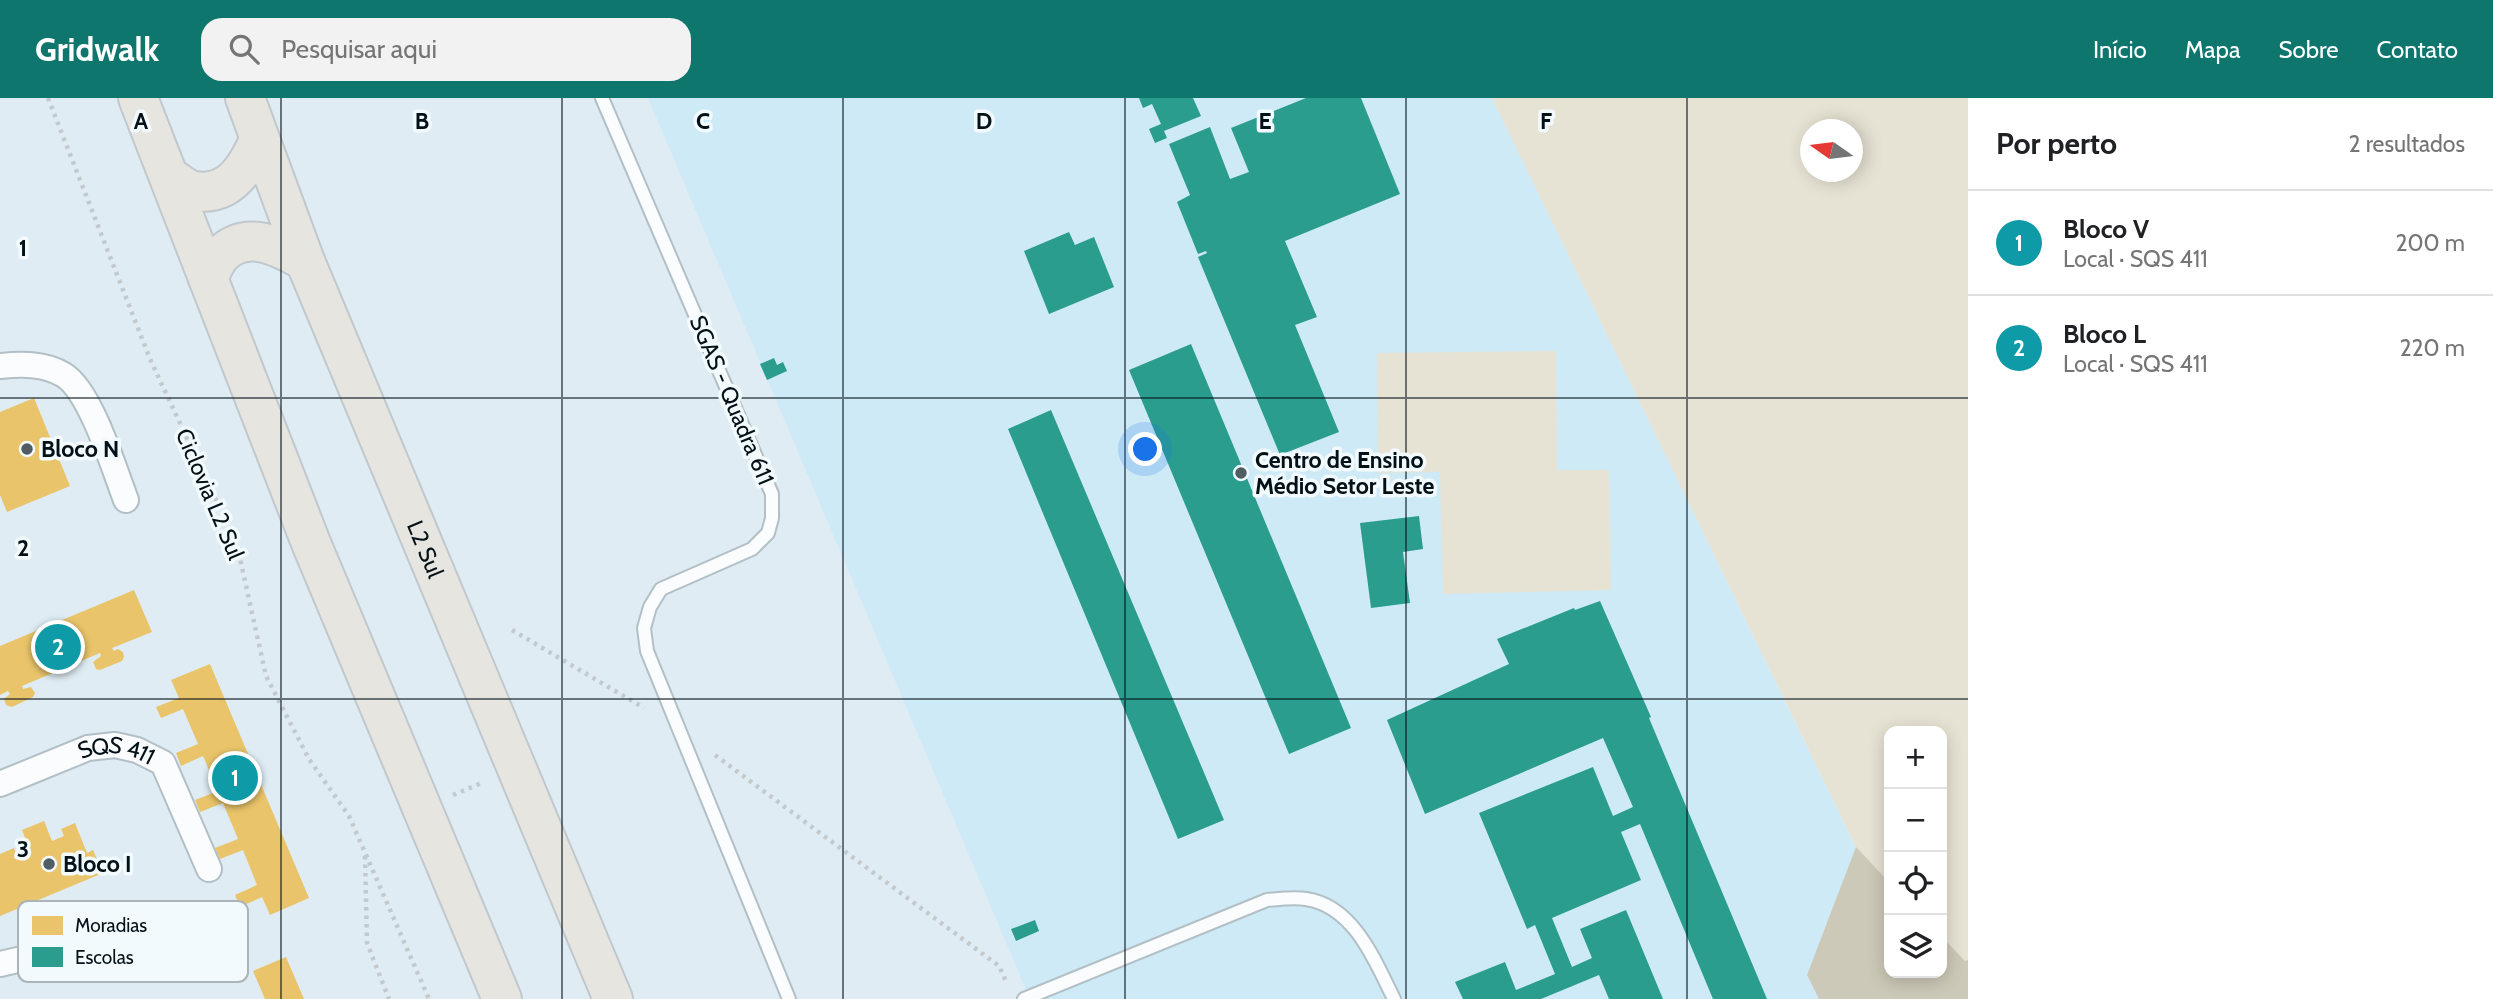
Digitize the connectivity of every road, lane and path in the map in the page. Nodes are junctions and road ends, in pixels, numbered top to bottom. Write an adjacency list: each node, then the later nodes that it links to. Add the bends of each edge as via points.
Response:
1 (48, 98): 16 (path, Ciclovia L2 Sul, via 150,359 228,526 241,563 266,676 309,759 349,816)
2 (138, 98): 6 (main road)
3 (245, 98): 5 (main road, L2 Sul)
4 (602, 98): 12 (lane, SGAS - Quadra 611, via 772,494 768,533 752,549 661,589 650,607 644,628 647,650)
5 (259, 140): 6 (main road, via 247,166 215,190 194,191); 7 (main road, L2 Sul)
6 (171, 178): 8 (main road)
7 (305, 261): 8 (main road, via 275,244 252,241 220,256); 13 (main road, L2 Sul)
8 (208, 278): 15 (main road, via 311,543)
9 (0, 366): 10 (street, via 33,364 64,375 86,400)
10 (126, 500)
11 (512, 630): 12 (path)
12 (679, 728): 20 (path, via 999,966); 25 (lane, SGAS - Quadra 611)
13 (517, 769): 15 (path); 24 (main road, L2 Sul)
14 (0, 784): 17 (street, SQS 411, via 88,748 115,745 137,750 163,763)
15 (423, 806): 23 (main road)
16 (365, 852): 21 (path, via 367,943); 22 (path, Ciclovia L2 Sul)
17 (209, 869)
18 (18, 960): 19 (street)
19 (0, 964)
20 (1009, 988)
21 (390, 999)
22 (429, 999)
23 (502, 999)
24 (613, 999)
25 (789, 999)
26 (1024, 999): 27 (lane, via 1267,900 1306,899 1332,908 1354,928)
27 (1394, 999)

